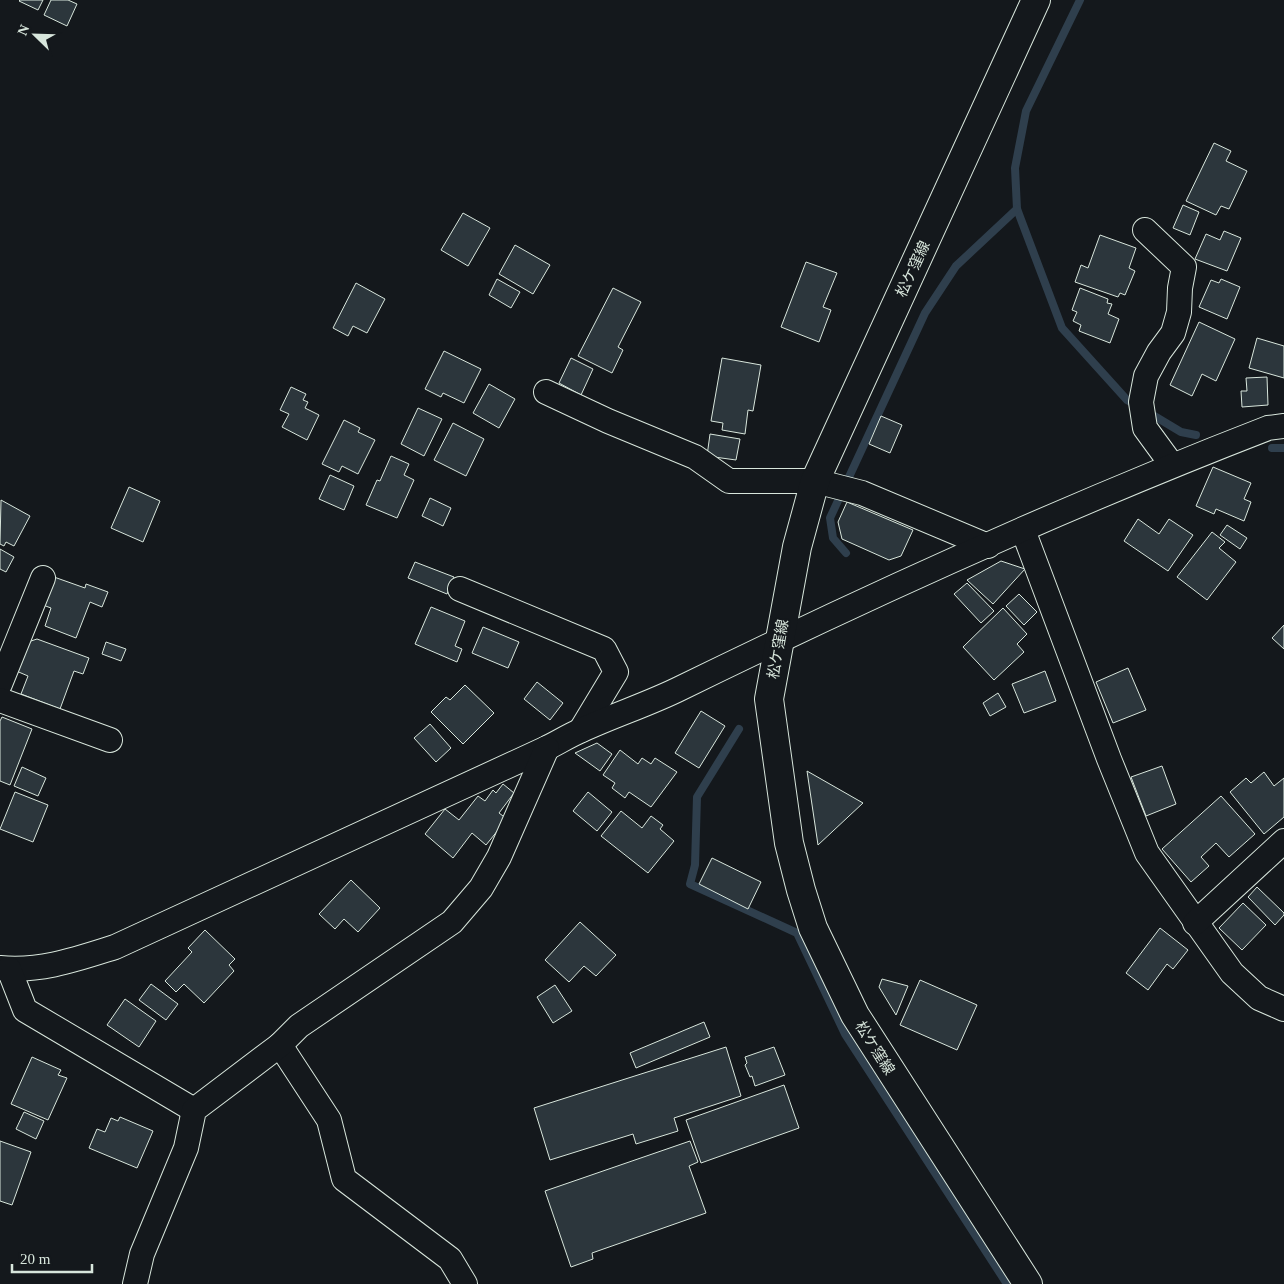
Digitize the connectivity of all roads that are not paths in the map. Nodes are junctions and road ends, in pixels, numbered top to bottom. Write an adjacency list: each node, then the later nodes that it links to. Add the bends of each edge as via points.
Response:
1 (1036, 0): 6 (street, 松ケ窪線)
2 (1144, 230): 5 (street, via 1184,267 1173,333 1158,352 1146,376 1142,402 1144,428)
3 (546, 392): 6 (street, via 695,457 729,481)
4 (1284, 426): 5 (street, via 1268,428)
5 (1172, 466): 7 (street)
6 (839, 487): 8 (street); 11 (street, 松ケ窪線, via 797,547)
7 (1023, 530): 8 (street); 18 (street, via 1147,853)
8 (988, 546): 11 (street)
9 (43, 578): 12 (street)
10 (460, 589): 14 (street, via 604,649 616,672)
11 (780, 639): 14 (street, via 678,690); 25 (street, 松ケ窪線, via 769,699 771,723 790,843 813,928 855,1015)
12 (0, 684)
13 (0, 700): 15 (street)
14 (581, 730): 16 (street)
15 (110, 740)
16 (547, 748): 19 (street, via 115,947 57,965); 21 (street, via 498,857 481,888 452,922 299,1026)
17 (1284, 841): 18 (street)
18 (1195, 923): 20 (street, via 1232,973 1259,998)
19 (5, 968): 22 (street, via 26,1010)
20 (1284, 1009)
21 (280, 1045): 22 (street); 24 (street, via 329,1120 344,1179 450,1258)
22 (194, 1110): 23 (street, via 186,1148 142,1254)
23 (135, 1284)
24 (466, 1284)
25 (1028, 1284)

